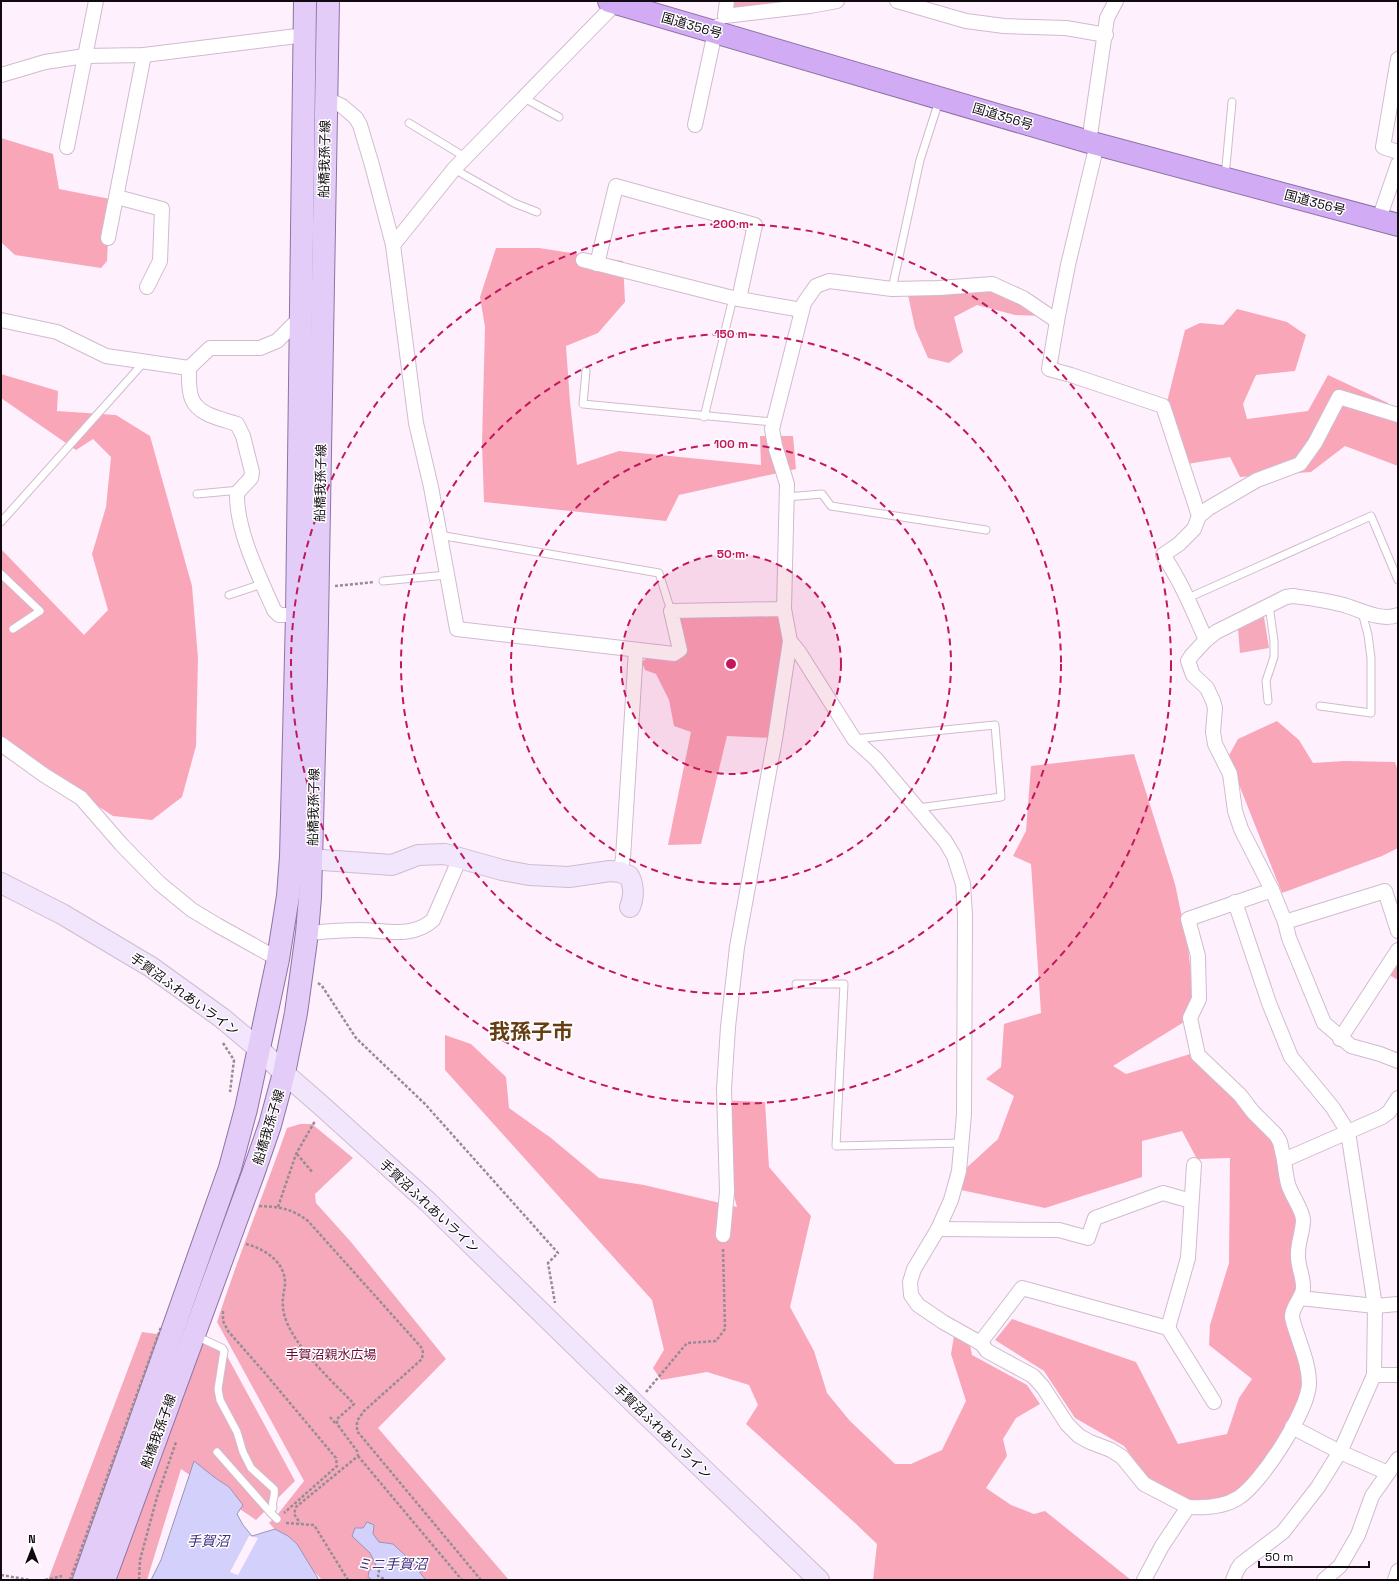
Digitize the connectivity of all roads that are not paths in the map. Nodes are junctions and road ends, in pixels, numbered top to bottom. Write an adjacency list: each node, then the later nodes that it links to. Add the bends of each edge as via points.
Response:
1 (96, 1): 13 (street)
2 (305, 1): 10 (main road, 船橋我孫子線)
3 (328, 1): 17 (main road, 船橋我孫子線)
4 (727, 1): 9 (street)
5 (837, 1): 9 (street)
6 (897, 1): 11 (street, via 966,21 1004,26 1066,28)
7 (1116, 1): 11 (street, via 1107,18)
8 (612, 2): 9 (highway, 国道356号); 18 (street)
9 (720, 24): 16 (highway, 国道356号); 22 (street)
10 (305, 35): 12 (street); 42 (main road, 船橋我孫子線)
11 (1106, 35): 23 (street)
12 (144, 55): 13 (street); 30 (street)
13 (85, 56): 15 (street, via 45,62); 24 (street)
14 (1398, 59): 25 (street, via 1383,147)
15 (1, 75)
16 (940, 97): 23 (highway, 国道356号); 38 (lane, via 920,160)
17 (325, 98): 34 (street, via 342,106 360,125); 39 (main road, 船橋我孫子線)
18 (524, 98): 20 (lane); 26 (street)
19 (1232, 102): 29 (lane)
20 (559, 117)
21 (409, 124): 26 (lane)
22 (695, 125)
23 (1093, 143): 29 (highway, 国道356号); 44 (street)
24 (67, 147)
25 (1398, 152)
26 (465, 157): 28 (street)
27 (1398, 164): 32 (street)
28 (454, 169): 31 (lane, via 514,203); 34 (street)
29 (1225, 178): 32 (highway, 国道356号)
30 (117, 197): 33 (street); 37 (street, via 162,209 160,261)
31 (537, 212)
32 (1389, 222)
33 (108, 238)
34 (393, 244): 57 (street, via 416,423)
35 (583, 260): 36 (street)
36 (597, 264): 40 (street); 40 (street, via 616,186 755,225)
37 (147, 286)
38 (892, 289): 41 (street, via 829,281 816,286); 44 (street, via 992,284 1023,298)
39 (322, 296): 42 (street); 69 (main road, 船橋我孫子線)
40 (736, 298): 41 (street); 49 (lane)
41 (802, 310): 50 (street)
42 (300, 318): 46 (street, via 277,341 260,348 210,348); 69 (main road, 船橋我孫子線)
43 (1, 320): 45 (street, via 57,332 106,356)
44 (1057, 321): 54 (street, via 1049,370 1163,406)
45 (145, 361): 46 (street); 55 (lane)
46 (189, 368): 51 (street, via 192,398 196,407 207,414 237,424 243,436 252,472 251,478)
47 (586, 371): 49 (lane, via 583,404)
48 (1398, 415): 54 (street, via 1339,397 1315,443 1300,464 1257,480)
49 (704, 417): 50 (lane)
50 (773, 422): 53 (street, via 775,446 787,484)
51 (240, 490): 52 (lane); 62 (street, via 237,494 237,508 244,536)
52 (197, 494)
53 (786, 497): 56 (lane, via 822,494 831,506); 66 (street)
54 (1199, 516): 64 (street, via 1194,529 1163,555)
55 (1, 522)
56 (986, 530)
57 (439, 535): 59 (street); 67 (lane, via 659,573)
58 (1, 574): 71 (lane, via 40,611)
59 (447, 575): 61 (lane); 74 (street, via 457,629)
60 (1398, 580): 64 (lane, via 1371,516)
61 (383, 581)
62 (262, 584): 63 (lane); 69 (street, via 276,614)
63 (229, 596)
64 (1188, 598): 72 (street)
65 (1269, 606): 68 (street, via 1293,596 1341,604); 72 (street, via 1216,632); 75 (lane, via 1274,657 1266,681)
66 (784, 609): 67 (street); 73 (street)
67 (671, 611): 74 (street, via 680,650 674,654)
68 (1362, 612): 70 (street, via 1385,617); 76 (lane, via 1371,658 1371,713)
69 (307, 615): 80 (main road, 船橋我孫子線)
70 (1398, 615)
71 (13, 629)
72 (1206, 640): 84 (street, via 1188,661 1193,674 1207,688 1213,701 1212,732 1230,774 1235,811 1241,829)
73 (790, 641): 77 (street); 104 (street, via 734,969 724,1089 727,1192)
74 (636, 650): 82 (street)
75 (1268, 701)
76 (1320, 706)
77 (854, 739): 79 (street, via 876,759); 79 (lane, via 995,725 1001,797)
78 (1, 744): 91 (street, via 81,798 159,883 192,910)
79 (918, 808): 99 (street, via 954,856 963,884 965,1093)
80 (302, 858): 81 (street, via 392,865 418,855 445,854); 89 (main road, 船橋我孫子線); 91 (main road, 船橋我孫子線, via 288,896)
81 (460, 858): 82 (street, via 529,875 569,877); 89 (street, via 433,920 428,924 407,932 358,930)
82 (620, 872): 86 (street, via 628,876 632,882)
83 (1, 883): 94 (street, 手賀沼ふれあいライン, via 62,914 151,967 222,1018)
84 (1272, 890): 85 (street); 87 (street)
85 (1235, 902): 98 (street, via 1269,1002 1291,1057 1333,1108); 100 (street, via 1188,919 1198,956 1199,989 1199,999 1190,1018 1198,1055 1240,1094 1245,1103 1276,1135)
86 (630, 907)
87 (1285, 922): 88 (street, via 1385,891); 93 (street, via 1289,938 1324,1023)
88 (1398, 931)
89 (307, 934): 96 (main road, 船橋我孫子線, via 296,1013)
90 (1398, 950): 93 (street)
91 (278, 959): 94 (main road, 船橋我孫子線)
92 (796, 984): 99 (lane, via 844,984 836,1146)
93 (1340, 1039): 95 (street, via 1351,1046)
94 (259, 1049): 96 (street, 手賀沼ふれあいライン); 109 (main road, 船橋我孫子線, via 230,1168)
95 (1398, 1061)
96 (284, 1073): 109 (main road, 船橋我孫子線, via 254,1174); 125 (street, 手賀沼ふれあいライン, via 428,1202)
97 (1398, 1098): 98 (street, via 1389,1112 1382,1117)
98 (1348, 1132): 100 (street); 107 (street)
99 (962, 1143): 103 (street, via 960,1171)
100 (1284, 1160): 105 (street, via 1288,1184 1303,1219 1298,1253 1303,1290)
101 (1194, 1165): 102 (street)
102 (1192, 1201): 103 (street, via 1164,1193 1095,1218 1088,1238 1059,1230); 108 (street, via 1188,1258)
103 (938, 1229): 110 (street, via 914,1269 910,1282 911,1295 918,1305)
104 (723, 1235)
105 (1300, 1298): 107 (street); 114 (street, via 1294,1307 1292,1317 1308,1370 1309,1386)
106 (1398, 1304): 107 (street)
107 (1375, 1306): 111 (street)
108 (1168, 1328): 110 (street, via 1022,1288); 113 (street)
109 (179, 1334): 120 (lane, via 222,1348 224,1351 218,1394 252,1468 274,1489 273,1508); 123 (main road, 船橋我孫子線); 124 (main road, 船橋我孫子線)
110 (980, 1343): 119 (street, via 987,1351 1039,1381 1067,1424 1079,1436 1122,1457 1144,1484)
111 (1374, 1375): 112 (street); 116 (street)
112 (1398, 1375)
113 (1214, 1402)
114 (1292, 1427): 116 (street); 119 (street, via 1284,1445 1246,1492 1238,1498 1212,1507)
115 (217, 1452): 120 (lane)
116 (1340, 1452): 118 (street); 127 (street, via 1288,1528 1241,1564)
117 (1398, 1459): 118 (street)
118 (1388, 1473): 128 (street, via 1372,1496 1358,1535 1340,1566)
119 (1188, 1508): 126 (street, via 1162,1546)
120 (270, 1512): 121 (lane)
121 (277, 1519)
122 (1398, 1571): 129 (street)
123 (84, 1580)
124 (104, 1580)
125 (819, 1580)
126 (1144, 1580)
127 (1233, 1580)
128 (1324, 1580)
129 (1395, 1580)

